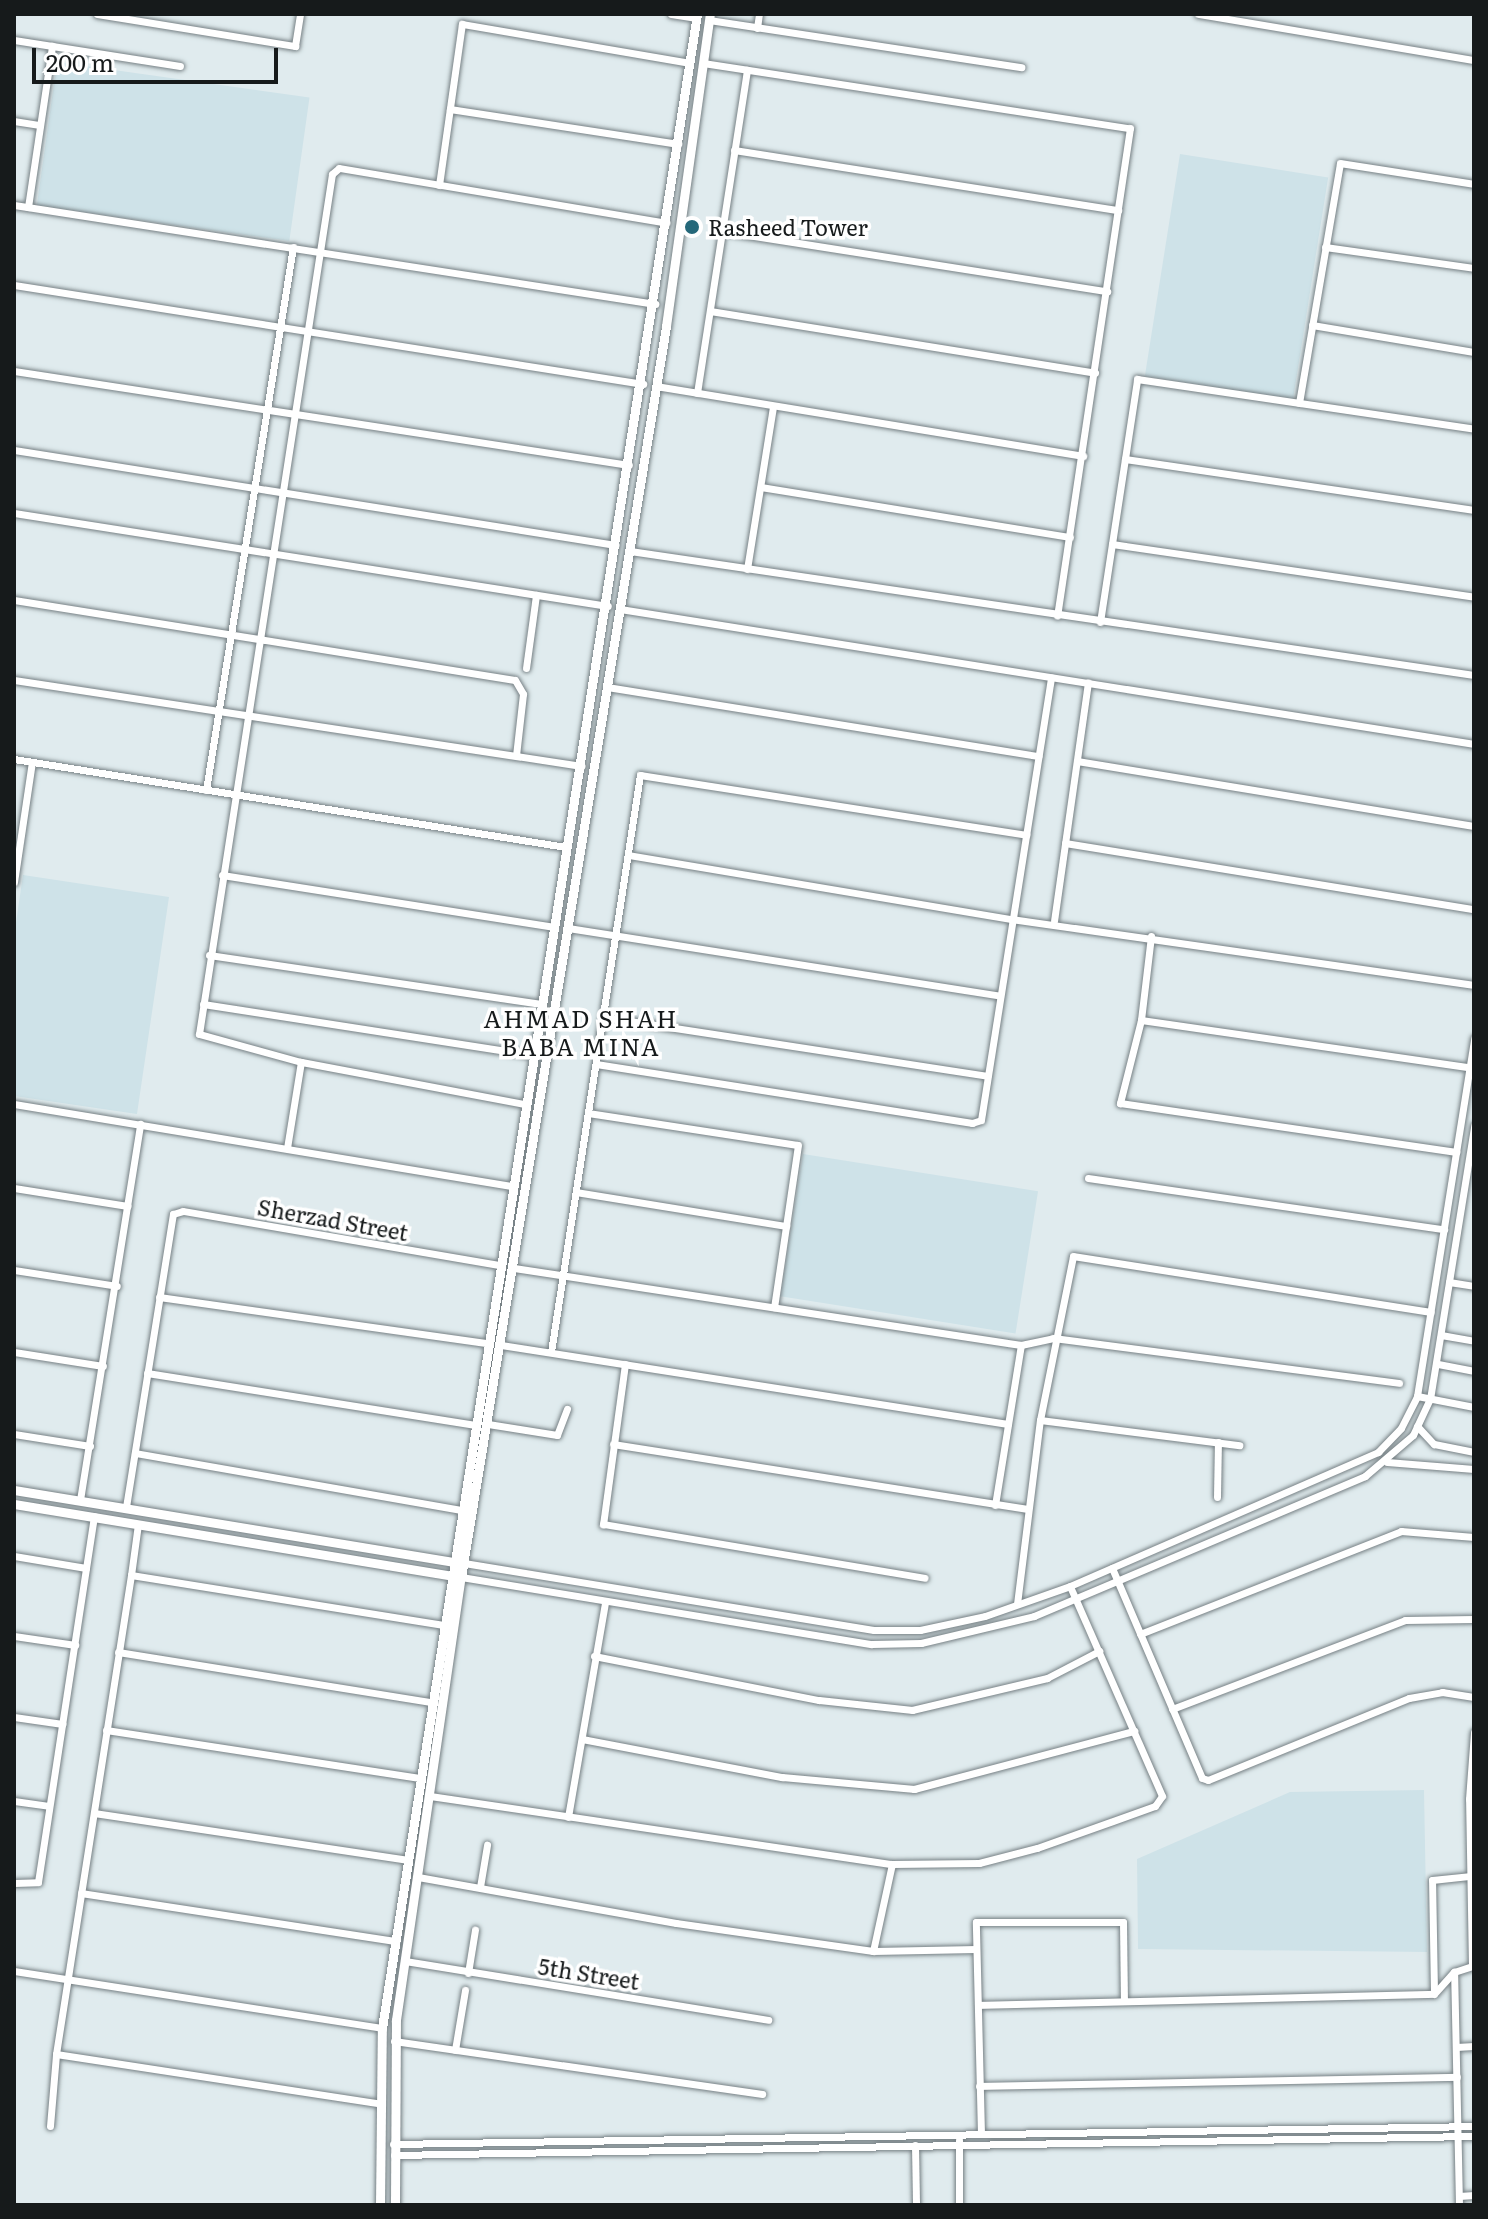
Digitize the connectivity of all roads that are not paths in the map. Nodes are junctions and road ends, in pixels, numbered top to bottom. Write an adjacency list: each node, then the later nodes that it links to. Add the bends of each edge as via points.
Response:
1 (97, 14): 2 (street, via 295,46)
2 (300, 14)
3 (671, 14): 6 (street)
4 (759, 14): 8 (street)
5 (1198, 14): 11 (street)
6 (697, 16): 12 (street)
7 (710, 17): 8 (street); 13 (street)
8 (757, 28): 15 (street)
9 (14, 40): 10 (street)
10 (52, 46): 14 (street); 19 (street)
11 (1474, 60)
12 (690, 63): 17 (street, via 462,24); 20 (street)
13 (703, 63): 16 (street); 44 (street)
14 (180, 66)
15 (1021, 67)
16 (747, 70): 21 (street); 26 (street, via 1130,128)
17 (450, 109): 20 (street); 23 (street)
18 (14, 121): 19 (street)
19 (40, 125): 25 (street)
20 (678, 144): 27 (street)
21 (734, 150): 26 (street); 28 (street)
22 (1474, 184): 30 (street, via 1340,163)
23 (439, 185): 27 (street); 31 (street, via 334,170)
24 (14, 205): 25 (street)
25 (28, 207): 29 (street)
26 (1118, 210): 34 (street)
27 (667, 223): 35 (street)
28 (722, 231): 34 (street); 36 (street)
29 (293, 247): 31 (street); 38 (street)
30 (1325, 247): 32 (street); 37 (street)
31 (320, 251): 35 (street); 39 (street)
32 (1474, 268)
33 (14, 285): 38 (street)
34 (1107, 291): 42 (street)
35 (655, 304): 43 (street)
36 (710, 311): 42 (street); 45 (street)
37 (1312, 325): 40 (street); 46 (street)
38 (280, 328): 39 (street); 48 (street)
39 (307, 333): 43 (street); 49 (street)
40 (1474, 352)
41 (14, 371): 48 (street)
42 (1095, 373): 52 (street)
43 (643, 384): 54 (street)
44 (656, 386): 45 (street); 64 (street)
45 (697, 393): 47 (street)
46 (1299, 403): 50 (street); 53 (street, via 1137,379)
47 (773, 406): 52 (street); 55 (street)
48 (267, 409): 49 (street); 56 (street)
49 (296, 413): 54 (street); 57 (street)
50 (1474, 429)
51 (14, 450): 56 (street)
52 (1083, 456): 60 (street)
53 (1125, 459): 58 (street); 61 (street)
54 (629, 465): 62 (street)
55 (761, 487): 60 (street); 66 (street)
56 (253, 491): 57 (street); 63 (street)
57 (283, 496): 62 (street); 65 (street)
58 (1474, 510)
59 (14, 513): 63 (street)
60 (1070, 537): 72 (street)
61 (1112, 544): 68 (street); 73 (street)
62 (616, 545): 70 (street)
63 (245, 548): 65 (street); 74 (street)
64 (630, 551): 66 (street); 71 (street)
65 (275, 553): 67 (street); 75 (street)
66 (747, 569): 72 (street)
67 (536, 595): 70 (street); 76 (street)
68 (1474, 597)
69 (14, 600): 74 (street)
70 (608, 606): 90 (street)
71 (620, 609): 78 (street); 81 (street)
72 (1057, 616): 73 (street)
73 (1100, 622): 77 (street)
74 (230, 634): 75 (street); 82 (street)
75 (260, 639): 83 (street); 85 (street, via 515,680 523,694)
76 (526, 668)
77 (1474, 675)
78 (1051, 677): 80 (street); 86 (street)
79 (14, 680): 82 (street)
80 (1088, 682): 84 (street); 88 (street)
81 (607, 687): 86 (street); 100 (street)
82 (218, 713): 83 (street); 91 (street)
83 (247, 718): 85 (street); 92 (street)
84 (1474, 744)
85 (516, 755): 90 (street)
86 (1039, 756): 94 (street)
87 (14, 759): 89 (street)
88 (1077, 761): 93 (street); 95 (street)
89 (32, 762): 91 (street); 98 (street)
90 (582, 766): 96 (street)
91 (206, 790): 92 (street)
92 (235, 794): 96 (street); 101 (street)
93 (1474, 826)
94 (1026, 835): 97 (street, via 640,775); 104 (street)
95 (1065, 843): 103 (street); 105 (street)
96 (566, 847): 99 (street)
97 (628, 855): 104 (street); 109 (street)
98 (16, 860): 102 (street)
99 (564, 863): 100 (street); 106 (street)
100 (578, 866): 107 (street)
101 (222, 875): 106 (street); 110 (street)
102 (14, 882)
103 (1474, 909)
104 (1011, 919): 105 (street); 112 (street)
105 (1054, 921): 108 (street)
106 (553, 927): 114 (street)
107 (568, 928): 109 (street); 140 (street)
108 (1151, 936): 111 (street); 116 (street)
109 (615, 937): 112 (street); 115 (street)
110 (209, 955): 113 (street); 114 (street)
111 (1474, 985)
112 (1000, 996): 122 (street)
113 (203, 1004): 118 (street); 119 (street, via 199,1034 204,1038)
114 (541, 1004): 118 (street)
115 (603, 1017): 120 (street); 122 (street)
116 (1141, 1020): 121 (street); 129 (street, via 1120,1103)
117 (1474, 1039): 121 (street)
118 (532, 1055): 124 (street)
119 (301, 1062): 124 (street); 128 (street)
120 (596, 1064): 122 (street, via 972,1123 981,1120); 125 (street)
121 (1469, 1067): 129 (street)
122 (987, 1076)
123 (14, 1104): 126 (street)
124 (524, 1104): 131 (street)
125 (588, 1113): 133 (street); 137 (street, via 798,1145)
126 (140, 1124): 128 (street); 136 (street)
127 (1474, 1126): 134 (street)
128 (287, 1148): 131 (street)
129 (1456, 1152): 138 (street)
130 (1088, 1178): 138 (street)
131 (511, 1186): 139 (street)
132 (14, 1188): 136 (street)
133 (576, 1192): 137 (street); 142 (street)
134 (1462, 1201): 135 (street); 143 (street)
135 (1474, 1203)
136 (128, 1206): 144 (street)
137 (786, 1226): 147 (street)
138 (1444, 1229): 148 (street)
139 (498, 1265): 146 (street, Sherzad Street, via 183,1211 173,1214 169,1225); 152 (street)
140 (514, 1268): 142 (street); 153 (street)
141 (14, 1270): 144 (street)
142 (563, 1275): 147 (street); 156 (street)
143 (1449, 1282): 145 (street); 149 (street)
144 (117, 1286): 159 (street)
145 (1474, 1286)
146 (159, 1297): 152 (street); 161 (street)
147 (774, 1307): 154 (street)
148 (1431, 1312): 150 (street, via 1078,1255 1069,1262); 163 (street)
149 (1441, 1335): 151 (street); 158 (street)
150 (1053, 1338): 154 (street); 162 (street); 167 (street)
151 (1474, 1341)
152 (486, 1343): 170 (street)
153 (501, 1345): 156 (street); 168 (street)
154 (1021, 1345): 169 (street)
155 (14, 1352): 159 (street)
156 (551, 1352): 157 (street)
157 (625, 1364): 169 (street); 174 (street)
158 (1438, 1364): 160 (street); 164 (street)
159 (103, 1366): 176 (street)
160 (1474, 1371)
161 (147, 1373): 170 (street); 178 (street)
162 (1399, 1383)
163 (1417, 1396): 164 (street); 198 (street, via 1401,1428 1378,1452)
164 (1430, 1399): 165 (street); 171 (street)
165 (1474, 1407)
166 (567, 1409): 168 (street, via 557,1435)
167 (1040, 1420): 173 (street); 188 (street)
168 (488, 1424): 196 (street)
169 (1008, 1424): 186 (street)
170 (474, 1425): 189 (street)
171 (1417, 1426): 177 (street, via 1434,1444); 179 (street)
172 (14, 1434): 176 (street)
173 (1218, 1442): 175 (street); 183 (street)
174 (613, 1444): 186 (street); 202 (street, via 603,1524)
175 (1239, 1445)
176 (90, 1446): 184 (street)
177 (1474, 1452)
178 (135, 1453): 187 (street); 189 (street)
179 (1387, 1462): 180 (street); 203 (street)
180 (1474, 1469)
181 (14, 1490): 182 (street)
182 (62, 1497): 184 (street); 190 (street)
183 (1217, 1497)
184 (80, 1500): 187 (street)
185 (14, 1504): 190 (street)
186 (995, 1505): 188 (street)
187 (126, 1507): 195 (street)
188 (1026, 1509): 207 (street)
189 (462, 1510): 195 (street)
190 (60, 1511): 191 (street)
191 (94, 1516): 192 (street); 197 (street)
192 (138, 1524): 199 (street); 200 (street)
193 (1474, 1537): 210 (street, via 1401,1531)
194 (14, 1556): 197 (street)
195 (451, 1561): 196 (street); 200 (street)
196 (464, 1563): 201 (street); 207 (street, via 874,1630 948,1625)
197 (86, 1568): 212 (street)
198 (1112, 1568): 203 (street); 204 (street)
199 (131, 1575): 209 (street); 214 (street)
200 (449, 1575): 201 (street); 209 (street)
201 (461, 1577): 206 (street); 226 (street)
202 (924, 1578)
203 (1118, 1581): 205 (street); 210 (street)
204 (1070, 1586): 205 (street); 207 (street)
205 (1075, 1599): 206 (street, via 951,1639 893,1645); 213 (street)
206 (605, 1602): 215 (street)
207 (1017, 1604)
208 (1474, 1619): 218 (street, via 1405,1620)
209 (442, 1625): 217 (street)
210 (1140, 1634): 218 (street)
211 (14, 1636): 212 (street)
212 (75, 1645): 220 (street)
213 (1099, 1651): 215 (street, via 1047,1678 912,1710 819,1700); 222 (street)
214 (118, 1652): 217 (street); 221 (street)
215 (594, 1656): 224 (street)
216 (1474, 1697): 218 (street, via 1442,1692 1409,1698 1208,1780 1202,1778)
217 (431, 1702): 225 (street)
218 (1172, 1709)
219 (14, 1717): 220 (street)
220 (62, 1724): 229 (street)
221 (106, 1730): 225 (street); 230 (street)
222 (1134, 1731): 224 (street, via 914,1789 782,1777); 234 (street, via 1162,1796 1155,1806 979,1863)
223 (1474, 1732): 227 (street)
224 (582, 1739): 231 (street)
225 (421, 1778): 233 (street)
226 (430, 1796): 231 (street); 235 (street)
227 (1471, 1799): 236 (street)
228 (14, 1801): 229 (street)
229 (49, 1806): 237 (street, via 38,1882)
230 (94, 1813): 233 (street); 239 (street)
231 (568, 1817): 234 (street)
232 (487, 1845): 238 (street)
233 (409, 1860): 241 (street)
234 (892, 1864): 243 (street)
235 (418, 1877): 238 (street); 244 (street)
236 (1471, 1881): 245 (street); 251 (street, via 1432,1880)
237 (14, 1883)
238 (480, 1887): 243 (street, via 676,1923)
239 (81, 1893): 241 (street); 249 (street)
240 (475, 1930): 248 (street)
241 (396, 1941): 255 (street)
242 (976, 1949): 243 (street); 252 (street, via 976,1922 981,1920 1123,1922); 253 (street)
243 (873, 1951)
244 (405, 1961): 248 (street, 5th Street); 256 (street)
245 (1473, 1966): 247 (street)
246 (14, 1971): 249 (street)
247 (1454, 1972): 251 (street); 258 (street)
248 (468, 1973): 254 (street, 5th Street)
249 (68, 1979): 255 (street); 262 (street)
250 (465, 1990): 259 (street)
251 (1434, 1994): 252 (street)
252 (1124, 2000): 253 (street)
253 (978, 2005): 264 (street)
254 (768, 2020)
255 (382, 2028): 260 (street)
256 (394, 2041): 259 (street); 261 (street)
257 (1474, 2046): 258 (street)
258 (1456, 2047): 263 (street)
259 (455, 2050): 265 (street)
260 (379, 2052): 261 (street); 266 (street)
261 (393, 2053): 276 (street)
262 (56, 2054): 266 (street); 267 (street)
263 (1457, 2077): 264 (street); 268 (street)
264 (979, 2086): 271 (street)
265 (762, 2094)
266 (377, 2103): 279 (street)
267 (50, 2126)
268 (1457, 2126): 269 (street); 271 (street); 272 (street)
269 (1474, 2126)
270 (959, 2134): 271 (street); 275 (street); 276 (street)
271 (981, 2134)
272 (1457, 2136): 273 (street); 275 (street); 278 (street)
273 (1474, 2136)
274 (915, 2145): 275 (street); 276 (street); 281 (street)
275 (959, 2145): 282 (street)
276 (394, 2149): 280 (street)
277 (1474, 2195): 278 (street)
278 (1459, 2196): 283 (street)
279 (380, 2205)
280 (395, 2205)
281 (916, 2205)
282 (959, 2205)
283 (1459, 2205)

